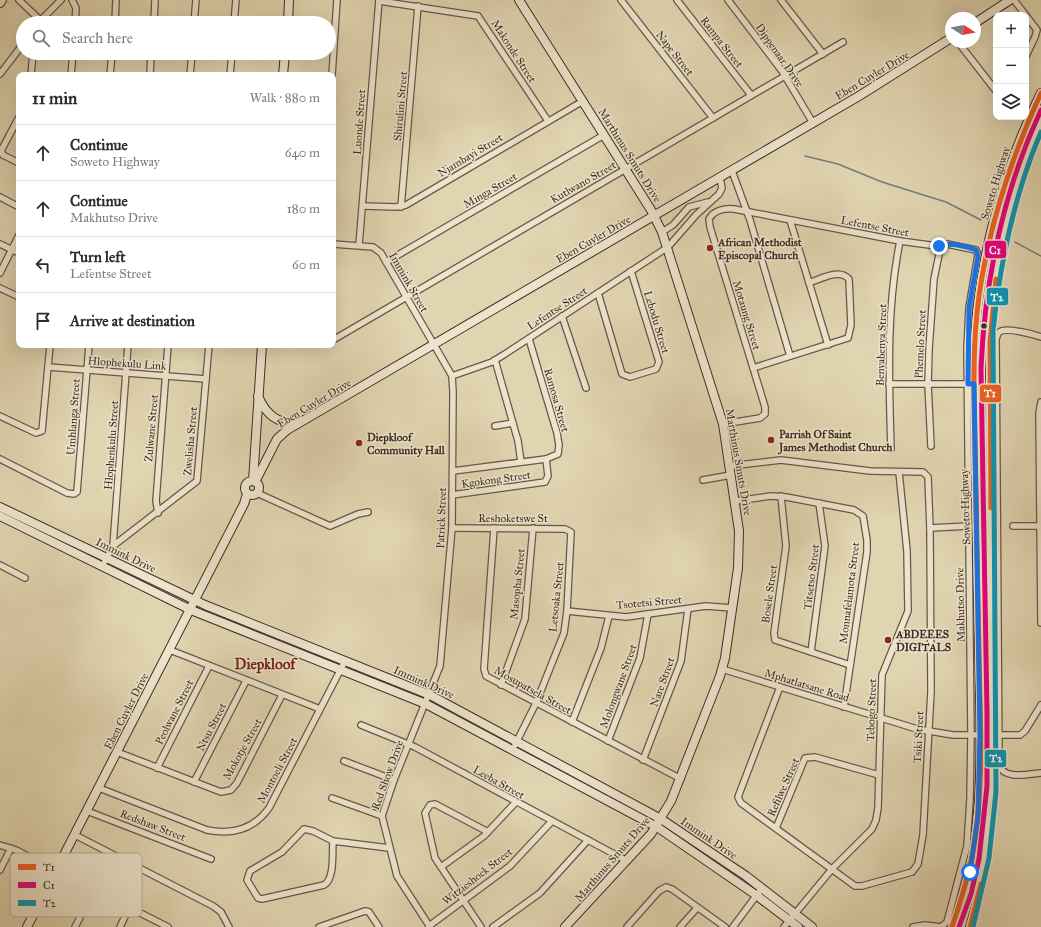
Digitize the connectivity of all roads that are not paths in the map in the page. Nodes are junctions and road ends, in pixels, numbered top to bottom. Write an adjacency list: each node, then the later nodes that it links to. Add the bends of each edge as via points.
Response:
1 (2, 0): 19 (main road)
2 (19, 0): 21 (street)
3 (61, 0): 22 (street)
4 (72, 0): 23 (street, via 76,8)
5 (116, 0): 24 (street)
6 (156, 0): 25 (street)
7 (196, 0): 26 (street)
8 (236, 0): 27 (street)
9 (289, 0): 28 (main road)
10 (337, 0): 29 (street)
11 (379, 0): 20 (street, Makonde Street); 72 (street, Luonde Street)
12 (519, 0): 58 (main road, Marthinus Smuts Drive)
13 (621, 0): 59 (street, Nape Street)
14 (677, 0): 57 (street, Rampa Street)
15 (728, 0): 54 (street, Dippenaar Drive)
16 (781, 0): 36 (street)
17 (1010, 0): 30 (main road)
18 (1014, 0): 34 (street, via 1037,30)
19 (0, 3)
20 (418, 6): 60 (street, Makonde Street, via 478,16); 73 (street, Shirulini Street)
21 (34, 16)
22 (45, 16)
23 (75, 16)
24 (115, 16)
25 (155, 16)
26 (195, 16)
27 (235, 16)
28 (288, 16)
29 (336, 16)
30 (981, 19)
31 (843, 42): 36 (street, Kutlwano Street)
32 (945, 42): 62 (main road, Eben Cuyler Drive, via 887,80)
33 (963, 48): 55 (street)
34 (1029, 51)
35 (16, 53): 53 (street)
36 (823, 54): 54 (street, Kutlwano Street)
37 (33, 60): 45 (street)
38 (72, 60): 46 (street)
39 (111, 60): 47 (street)
40 (151, 60): 48 (street)
41 (191, 60): 49 (street)
42 (231, 60): 50 (street)
43 (284, 60): 51 (main road)
44 (333, 60): 52 (street)
45 (32, 72)
46 (71, 72)
47 (110, 72)
48 (150, 72)
49 (190, 72)
50 (230, 72)
51 (283, 72)
52 (332, 72)
53 (0, 74)
54 (785, 76): 57 (street, Kutlwano Street); 62 (street, Dippenaar Drive)
55 (993, 87)
56 (1041, 93): 119 (main road, Soweto Highway, via 1019,142 992,226 977,309)
57 (751, 95): 59 (street, Kutlwano Street)
58 (583, 101): 60 (street, Njambayi Street); 64 (main road, Marthinus Smuts Drive)
59 (712, 118): 66 (street, Kutlwano Street)
60 (548, 121): 73 (street, Njambayi Street)
61 (16, 123): 65 (street, via 1,151)
62 (813, 123): 67 (main road, Eben Cuyler Drive)
63 (1041, 124): 190 (main road, Soweto Highway, via 1012,204 1002,245 992,309 990,378)
64 (604, 134): 66 (main road, Marthinus Smuts Drive); 88 (street, Minga Street)
65 (16, 162)
66 (626, 169): 75 (main road, Marthinus Smuts Drive); 95 (street, Kutlwano Street)
67 (732, 171): 68 (main road, Eben Cuyler Drive); 74 (street)
68 (720, 178): 70 (street, Lefentse Street, via 722,188 719,194); 75 (main road, Eben Cuyler Drive)
69 (0, 197): 71 (street)
70 (708, 202): 77 (street, via 689,207 673,225); 84 (street, Lefentse Street)
71 (16, 205)
72 (363, 206): 73 (street); 82 (street, Luonde Street)
73 (401, 207)
74 (747, 211): 76 (street, Lefentse Street); 108 (street); 111 (street, Motaung Street, via 730,208 722,210 711,216 709,223)
75 (654, 216): 77 (main road, Marthinus Smuts Drive); 100 (main road, Eben Cuyler Drive)
76 (790, 220): 79 (street, Lefentse Street); 91 (street)
77 (662, 232): 84 (main road, Marthinus Smuts Drive)
78 (16, 241): 85 (street)
79 (900, 241): 83 (street, Lefentse Street); 117 (street, Benyabenya Street, via 894,272 888,359)
80 (0, 244): 85 (street)
81 (336, 244): 82 (street, Immink Street)
82 (360, 245): 88 (street, Immink Street, via 376,249)
83 (941, 245): 86 (street, Lefentse Street); 118 (street, Phemelo Street, via 934,278)
84 (668, 247): 89 (street, Lefentse Street); 126 (main road, Marthinus Smuts Drive)
85 (12, 250): 87 (street); 90 (street)
86 (976, 250): 119 (street, Makhutso Drive, via 969,308)
87 (16, 252)
88 (386, 262): 95 (street, Immink Street)
89 (631, 271): 93 (street, Lefentse Street); 93 (street, Lebodu Street, via 659,364 653,371 630,377 624,376)
90 (0, 273)
91 (809, 283): 101 (street); 101 (street, via 838,274 850,281 850,334 844,340)
92 (0, 288): 94 (street)
93 (598, 293): 96 (street, Lefentse Street)
94 (16, 296)
95 (406, 297): 98 (street, Kutlwano Street); 100 (street, Immink Street)
96 (562, 316): 99 (street, Lefentse Street); 120 (street)
97 (1041, 337): 190 (street, via 1028,333 1000,331 996,339)
98 (336, 338)
99 (529, 338): 109 (street, Lefentse Street); 131 (street, Ramosa Street, via 559,445 558,454)
100 (434, 344): 115 (street, Patrick Street); 125 (main road, Eben Cuyler Drive)
101 (828, 345): 108 (street)
102 (50, 348): 110 (street)
103 (89, 348): 112 (street, Umhlanga Street)
104 (128, 348): 113 (street, Hlophenkulu Street)
105 (168, 348): 114 (street, Zulwane Street)
106 (209, 348): 116 (street, Zwelisha Street)
107 (262, 348): 121 (main road)
108 (790, 356): 111 (street)
109 (495, 360): 115 (street, Lefentse Street); 124 (street)
110 (48, 367): 112 (street, Hlophekulu Link); 123 (street, via 41,432 36,433)
111 (753, 368): 126 (street, Motaung Street, via 765,405 765,414 760,418)
112 (87, 370): 113 (street, Hlophekulu Link); 130 (street, Umhlanga Street, via 78,491 70,494)
113 (126, 373): 114 (street, Hlophekulu Link); 154 (street, Hlophenkulu Street)
114 (166, 376): 116 (street, Hlophekulu Link); 144 (street, Zulwane Street, via 156,501)
115 (452, 376): 134 (street, Patrick Street)
116 (206, 379): 144 (street, Zwelisha Street, via 197,481)
117 (889, 384): 118 (street); 129 (street, Benyabenya Street)
118 (928, 384): 119 (street); 128 (street, Phemelo Street)
119 (971, 384): 146 (street, Makhutso Drive); 189 (main road, Soweto Highway)
120 (586, 388)
121 (257, 396): 125 (main road, via 264,409 274,419); 137 (main road)
122 (1041, 402): 148 (street)
123 (0, 416)
124 (513, 423): 127 (street); 132 (street)
125 (298, 424): 137 (main road, Eben Cuyler Drive, via 279,436)
126 (723, 424): 133 (main road, Marthinus Smuts Drive)
127 (495, 426)
128 (930, 446)
129 (891, 449)
130 (0, 459)
131 (546, 459): 132 (street, Kgokong Street); 138 (street, Kgokong Street, via 548,476 545,482)
132 (521, 462): 134 (street, Kgokong Street)
133 (731, 470): 135 (street, Tsiki Street, via 781,460 865,471); 136 (street, Tsiki Street); 140 (main road, Marthinus Smuts Drive)
134 (452, 471): 138 (street, Patrick Street)
135 (899, 472): 152 (street, Tsiki Street, via 923,472 928,477); 184 (street, Tebogo Street, via 907,551 908,611 882,675)
136 (703, 480)
137 (254, 488): 143 (street, via 321,524 330,526); 159 (main road, Eben Cuyler Drive)
138 (452, 495): 149 (street, Patrick Street)
139 (781, 496): 140 (street, Monnafelamota Street); 141 (street, Monnafelamota Street); 168 (street, Bosele Street, via 786,546 774,637 780,643)
140 (736, 501): 160 (main road, Marthinus Smuts Drive, via 740,555)
141 (819, 503): 168 (street, Titsetso Street, via 826,546); 170 (street, Monnafelamota Street, via 859,512 864,522 867,552)
142 (0, 508): 155 (main road, Immink Drive)
143 (368, 512)
144 (158, 513): 154 (street, Zwelisha Street)
145 (0, 516): 157 (main road, Immink Drive)
146 (969, 526): 152 (street); 188 (street, Makhutso Drive)
147 (1013, 526): 148 (street)
148 (1041, 526): 166 (street)
149 (452, 528): 150 (street, Reshoketswe St); 178 (street, Patrick Street, via 440,666)
150 (494, 528): 151 (street, Reshoketswe St); 175 (street, Mosupatsela Street, via 484,669 486,676)
151 (533, 528): 153 (street, Reshoketswe St, via 567,529); 175 (street, Masopha Street, via 525,619)
152 (930, 528): 187 (street, Tsiki Street, via 931,692)
153 (571, 532): 163 (street, Letsoaka Street)
154 (113, 546): 155 (street, Zwelisha Street)
155 (106, 558): 157 (street, Zwelisha Street); 159 (main road, Immink Drive)
156 (0, 565): 158 (street)
157 (102, 567): 162 (main road, Immink Drive)
158 (25, 578)
159 (195, 600): 162 (main road, Eben Cuyler Drive); 169 (main road, Immink Drive)
160 (732, 608): 161 (street, Tsotetsi Street, via 706,606); 172 (main road, Marthinus Smuts Drive)
161 (688, 609): 164 (street, Tsotetsi Street); 196 (street, Nare Street, via 681,661)
162 (191, 610): 167 (main road, Eben Cuyler Drive); 173 (main road, Immink Drive)
163 (567, 611): 165 (street, Tsotetsi Street); 180 (street, Letsoaka Street, via 562,638)
164 (648, 614): 165 (street, Tsotetsi Street); 192 (street, Molongwane Street, via 640,658)
165 (609, 616): 185 (street, via 601,648)
166 (1041, 622)
167 (170, 650): 171 (street); 195 (main road, Eben Cuyler Drive)
168 (811, 652): 170 (street, Bosele Street)
169 (345, 661): 173 (street, Montoeli Street); 178 (main road, Immink Drive)
170 (850, 665): 182 (street, Monnafelamota Street)
171 (209, 666): 174 (street); 198 (street, Peolwane Street)
172 (722, 669): 176 (street, Mphatlatsane Road); 201 (main road, Marthinus Smuts Drive)
173 (341, 670): 179 (main road, Immink Drive); 183 (street, Montoeli Street)
174 (246, 681): 177 (street); 203 (street, Ntsu Street)
175 (501, 685): 180 (street, Mosupatsela Street)
176 (780, 687): 182 (street, Mphatlatsane Road); 211 (street, Tsiki Street, via 738,797 747,808)
177 (282, 695): 183 (street); 203 (street, Mokotje Street, via 233,788 221,792)
178 (430, 695): 179 (street, Red Show Drive); 191 (main road, Immink Drive)
179 (426, 704): 193 (street, Red Show Drive); 194 (main road, Immink Drive)
180 (536, 704): 185 (street, Mosupatsela Street); 191 (street, Letsoaka Street)
181 (1041, 705): 190 (street, Mphatlatsane Road, via 1022,734)
182 (844, 707): 184 (street, Mphatlatsane Road)
183 (320, 709): 204 (street, Montoeli Street, via 269,808 258,820 239,830 226,833 207,830)
184 (880, 718): 187 (street, Mphatlatsane Road); 200 (street, Tebogo Street)
185 (572, 722): 192 (street, Mosupatsela Street)
186 (361, 725): 193 (street, Leeba Street)
187 (927, 732): 188 (street, Mphatlatsane Road); 225 (street, Tsiki Street, via 923,829 915,870 910,874 858,887)
188 (971, 735): 189 (street, Mphatlatsane Road); 256 (street, Makhutso Drive, via 968,838 949,917 941,927 925,924)
189 (980, 735): 190 (street, Mphatlatsane Road); 257 (main road, Soweto Highway, via 976,837 965,890)
190 (996, 735): 199 (street, via 999,765 1004,773); 258 (main road, Soweto Highway, via 989,840)
191 (517, 740): 194 (street, Letsoaka Street); 210 (main road, Immink Drive)
192 (608, 741): 196 (street, Mosupatsela Street)
193 (409, 744): 202 (street, Red Show Drive); 206 (street, Leeba Street)
194 (513, 749): 210 (main road, Immink Drive)
195 (117, 752): 198 (street, Mokotje Street); 204 (main road, Eben Cuyler Drive)
196 (643, 760): 201 (street, Mosupatsela Street)
197 (344, 761): 202 (street)
198 (157, 768): 203 (street, Mokotje Street)
199 (1041, 773)
200 (879, 775): 211 (street, Refilwe Street, via 815,757 805,758); 225 (street, Tebogo Street, via 878,808 874,826)
201 (681, 779): 210 (main road, Marthinus Smuts Drive)
202 (394, 780): 208 (street, Red Show Drive)
203 (194, 782)
204 (99, 788): 207 (main road, Eben Cuyler Drive)
205 (332, 798): 208 (street)
206 (516, 802): 209 (street, Leeba Street); 212 (street)
207 (87, 811): 213 (main road, Eben Cuyler Drive); 222 (street, Redshaw Street)
208 (382, 816): 218 (street, Red Show Drive)
209 (552, 821): 214 (street, Leeba Street); 230 (street, Witzieshoek Street, via 510,866)
210 (659, 823): 223 (main road, Marthinus Smuts Drive); 228 (main road, Immink Drive); 229 (main road, Immink Drive)
211 (776, 828): 225 (street, Tsiki Street)
212 (488, 832): 224 (street); 224 (street, via 435,804 430,805 425,817 433,855)
213 (75, 835): 220 (main road, Eben Cuyler Drive); 221 (street)
214 (588, 840): 223 (street, Leeba Street); 247 (street, via 540,893)
215 (333, 841): 215 (street, via 304,829 282,852 250,871 247,880 256,896 262,899 327,883 330,877); 218 (street)
216 (0, 845): 217 (street)
217 (11, 848): 219 (street); 227 (street)
218 (389, 848): 238 (street, Red Show Drive, via 397,876)
219 (21, 853)
220 (65, 853)
221 (110, 853)
222 (211, 858)
223 (627, 861): 248 (main road, Marthinus Smuts Drive)
224 (441, 867): 230 (street)
225 (832, 868): 232 (street, Tebogo Street)
226 (142, 869): 243 (street, via 213,906 221,912)
227 (0, 870)
228 (762, 888): 229 (street); 232 (main road, Immink Drive)
229 (756, 896): 237 (main road, Immink Drive); 252 (street)
230 (463, 901): 238 (street, Witzieshoek Street); 246 (street)
231 (697, 908): 249 (street, via 672,889 666,888 659,891); 250 (street); 251 (street)
232 (795, 913): 237 (street, Tebogo Street); 255 (main road, Immink Drive)
233 (142, 915): 242 (street)
234 (32, 917): 239 (main road, Eben Cuyler Drive)
235 (80, 917): 240 (street)
236 (125, 917): 241 (street)
237 (790, 920): 253 (street, Tebogo Street); 254 (main road, Immink Drive)
238 (430, 926)
239 (27, 927)
240 (75, 927)
241 (120, 927)
242 (166, 927)
243 (229, 927)
244 (319, 927): 245 (street, via 365,911 369,912)
245 (379, 927)
246 (481, 927)
247 (493, 927)
248 (565, 927)
249 (627, 927)
250 (680, 927)
251 (725, 927)
252 (734, 927)
253 (784, 927)
254 (798, 927)
255 (812, 927)
256 (913, 927)
257 (952, 927)
258 (970, 927)

